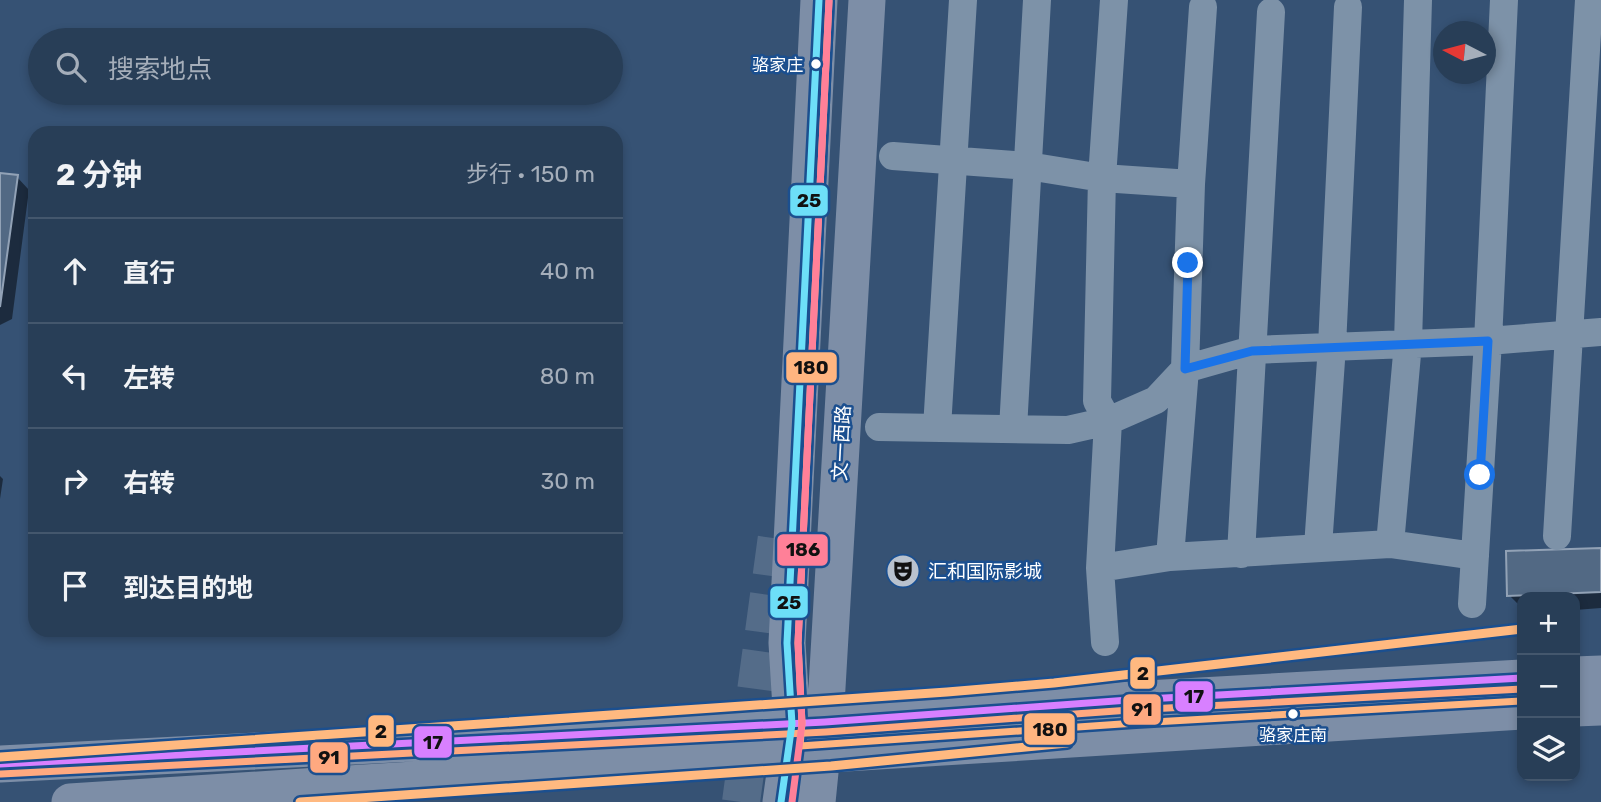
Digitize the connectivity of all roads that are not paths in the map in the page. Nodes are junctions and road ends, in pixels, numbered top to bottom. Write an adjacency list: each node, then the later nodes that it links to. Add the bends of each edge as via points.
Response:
1 (819, 0): 43 (main road, 文一西路, via 787,643)
2 (867, 0): 43 (main road, 文一西路)
3 (963, 0): 13 (street)
4 (1037, 0): 14 (street)
5 (1114, 0): 15 (street)
6 (1418, 0): 20 (street)
7 (1504, 0): 19 (street)
8 (1589, 0): 18 (street)
9 (1203, 7): 16 (street)
10 (1348, 7): 21 (street)
11 (1271, 12): 22 (street)
12 (893, 156): 13 (street)
13 (953, 160): 14 (street); 26 (street)
14 (1028, 166): 15 (street); 27 (street)
15 (1102, 178): 16 (street); 24 (street, via 1097,401)
16 (1191, 184): 23 (street)
17 (1601, 332): 18 (street)
18 (1569, 333): 19 (street); 28 (street)
19 (1488, 341): 20 (street); 32 (street)
20 (1408, 343): 21 (street); 29 (street)
21 (1332, 346): 22 (street); 30 (street)
22 (1252, 351): 23 (street); 31 (street)
23 (1185, 369): 24 (street, via 1156,400); 33 (street)
24 (1108, 421): 27 (street, via 1069,430); 34 (street)
25 (879, 427): 26 (street)
26 (937, 428): 27 (street)
27 (1013, 429)
28 (1557, 536)
29 (1390, 544): 30 (street); 32 (street)
30 (1318, 547): 31 (street)
31 (1241, 554): 33 (street)
32 (1475, 556): 35 (street)
33 (1170, 557): 34 (street)
34 (1100, 568): 36 (street)
35 (1472, 604)
36 (1105, 642)
37 (1601, 674): 38 (main road)
38 (1580, 675)
39 (1517, 678): 43 (main road, via 881,716)
40 (1601, 706): 41 (main road)
41 (1580, 708)
42 (1517, 711): 43 (main road, via 1138,733)
43 (807, 740): 44 (main road); 45 (main road); 46 (main road, 文一西路); 47 (main road, 文一西路)
44 (0, 764)
45 (70, 802)
46 (781, 802)
47 (817, 802)

